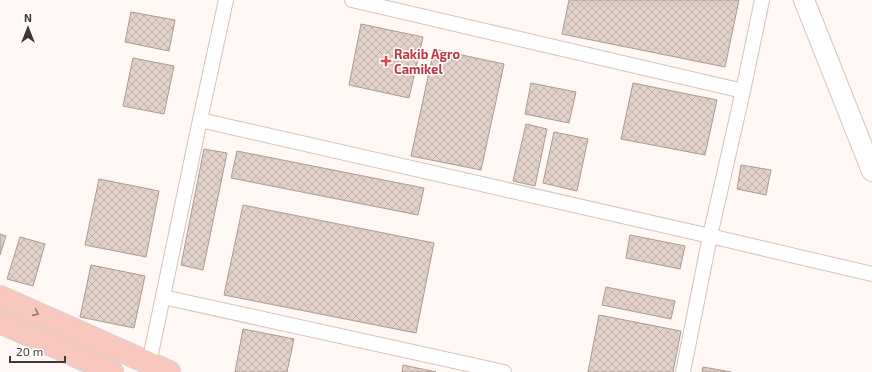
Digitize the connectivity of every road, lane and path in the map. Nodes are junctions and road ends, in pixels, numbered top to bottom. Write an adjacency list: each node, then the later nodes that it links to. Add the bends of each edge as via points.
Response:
1 (226, 0): 6 (street)
2 (352, 0): 5 (street)
3 (762, 0): 5 (street)
4 (804, 0): 7 (main road)
5 (743, 91): 8 (street)
6 (200, 120): 8 (street); 11 (street)
7 (872, 171)
8 (710, 236): 9 (street); 17 (street)
9 (872, 274)
10 (0, 297): 13 (main road, one-way to 13)
11 (163, 297): 13 (street); 16 (street)
12 (0, 322): 14 (main road)
13 (149, 363): 15 (main road)
14 (112, 372)
15 (169, 372)
16 (504, 372)
17 (683, 372)

